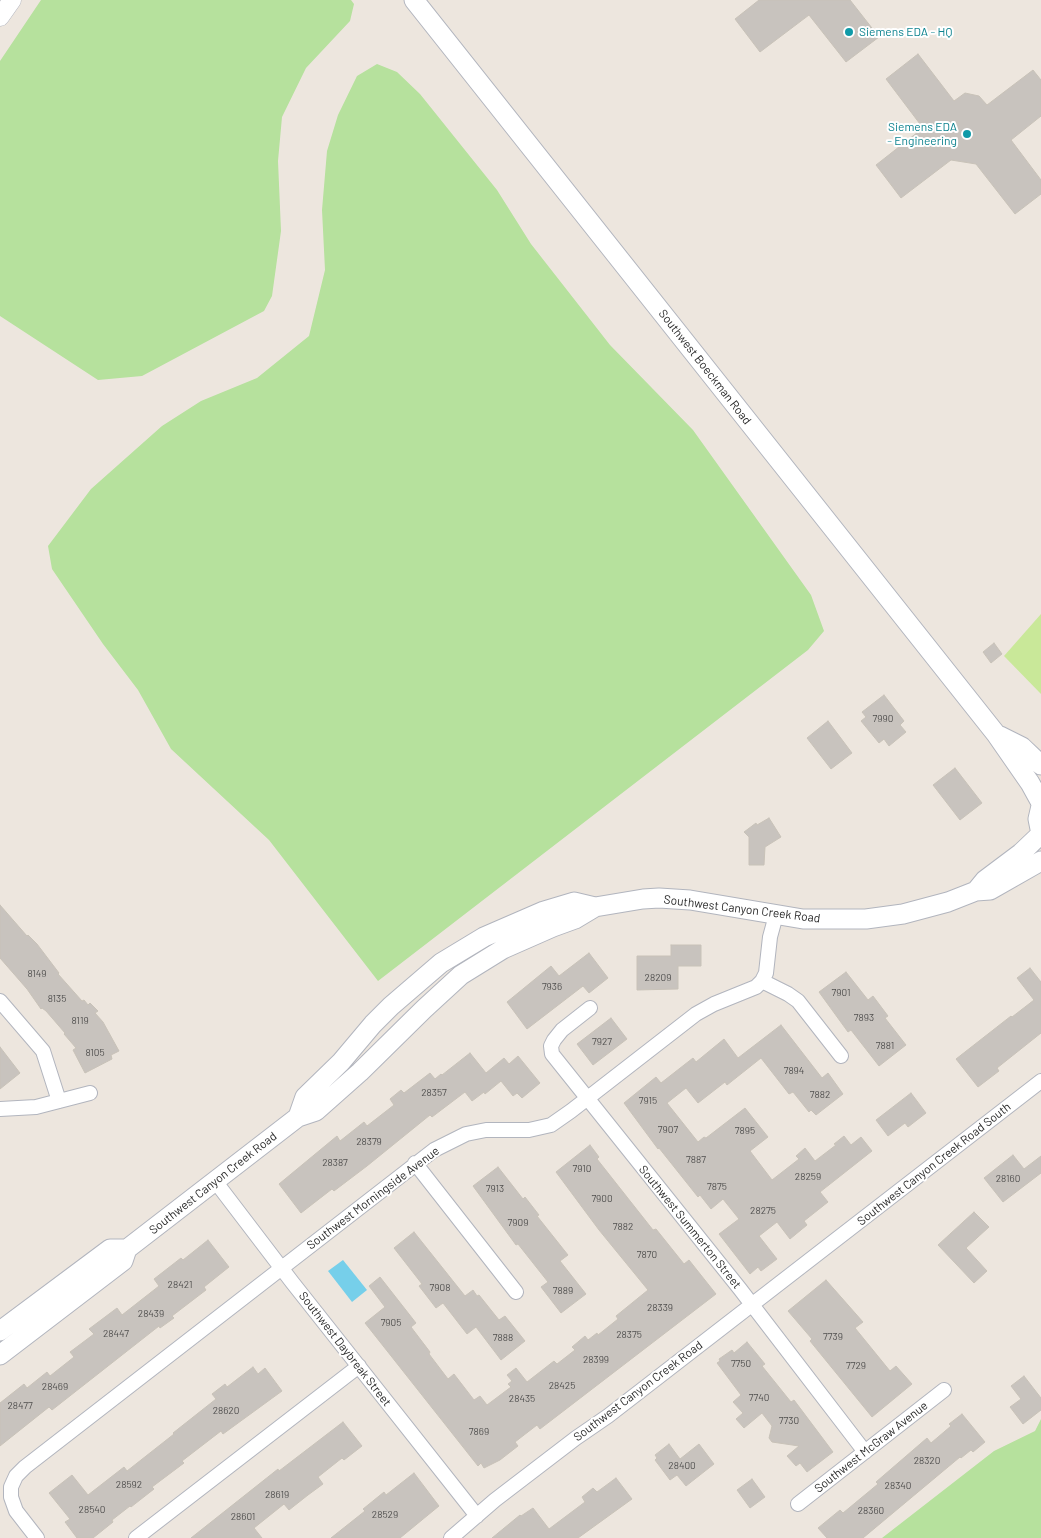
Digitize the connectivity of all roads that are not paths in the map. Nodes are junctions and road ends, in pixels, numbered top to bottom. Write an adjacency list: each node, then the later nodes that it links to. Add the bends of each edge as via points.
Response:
1 (12, 0): 3 (street)
2 (414, 0): 4 (main road, Southwest Boeckman Road)
3 (0, 17)
4 (996, 734): 5 (main road, Southwest Boeckman Road, via 1022,747); 6 (main road, Southwest Boeckman Road)
5 (1041, 766)
6 (1041, 804): 7 (main road, via 1038,819)
7 (1041, 834): 9 (main road, Southwest Canyon Creek Road)
8 (1041, 861): 9 (main road, Southwest Canyon Creek Road, via 990,890)
9 (976, 891): 10 (main road, Southwest Canyon Creek Road, via 912,912 866,919 803,919)
10 (776, 915): 11 (street); 21 (main road, Southwest Canyon Creek Road, via 705,902 643,899 595,907 575,920 503,949 461,975 316,1111 298,1117)
11 (762, 981): 14 (street, via 798,1001); 17 (street, Southwest Morningside Avenue, via 756,987 696,1014)
12 (0, 1001): 18 (street, via 43,1051)
13 (590, 1008): 17 (street, Southwest Summerton Street, via 562,1030 551,1046 552,1054)
14 (841, 1056)
15 (1041, 1081): 22 (street, Southwest Canyon Creek Road South)
16 (90, 1093): 18 (street)
17 (587, 1099): 20 (street, Southwest Morningside Avenue, via 551,1125 530,1130 486,1130 466,1134); 26 (street, Southwest Summerton Street)
18 (59, 1101): 19 (street, via 36,1107)
19 (0, 1109)
20 (415, 1163): 24 (street, Southwest Morningside Avenue); 25 (street)
21 (215, 1181): 23 (main road, Southwest Canyon Creek Road); 24 (street, Southwest Daybreak Street)
22 (827, 1246): 26 (street, Southwest Canyon Creek Road)
23 (127, 1249): 27 (main road, Southwest Canyon Creek Road, via 110,1249); 28 (main road, Southwest Canyon Creek Road, via 123,1261)
24 (282, 1268): 29 (street, Southwest Daybreak Street); 34 (street, Southwest Morningside Avenue, via 16,1476 11,1497 16,1511)
25 (516, 1292)
26 (751, 1305): 31 (street, Southwest Summerton Street); 33 (street, Southwest Canyon Creek Road)
27 (0, 1331)
28 (0, 1355)
29 (359, 1366): 33 (street, Southwest Daybreak Street); 35 (street)
30 (944, 1390): 31 (street, Southwest McGraw Avenue)
31 (865, 1452): 32 (street, Southwest McGraw Avenue)
32 (798, 1504)
33 (477, 1516): 36 (street, Southwest Canyon Creek Road)
34 (37, 1538)
35 (136, 1538)
36 (451, 1538)

